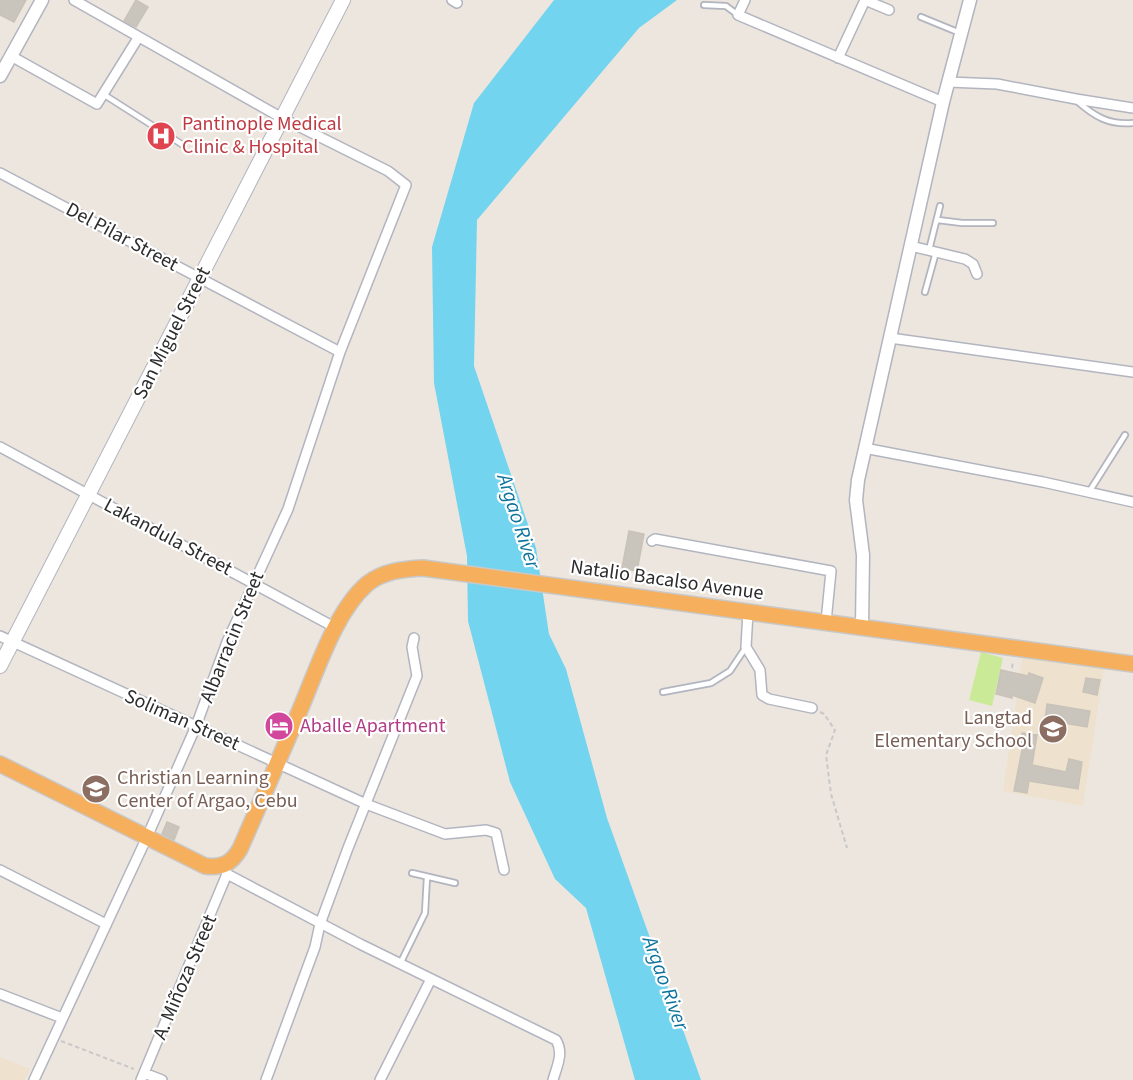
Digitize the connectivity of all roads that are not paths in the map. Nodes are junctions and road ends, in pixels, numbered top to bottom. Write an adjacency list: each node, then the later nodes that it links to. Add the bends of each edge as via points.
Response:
1 (42, 0): 13 (street)
2 (74, 0): 12 (street)
3 (343, 0): 21 (main road, San Miguel Street)
4 (745, 0): 9 (street)
5 (865, 0): 8 (street); 14 (street)
6 (970, 0): 11 (street)
7 (704, 5): 9 (lane, via 726,6)
8 (889, 10)
9 (738, 15): 14 (street)
10 (921, 17): 11 (lane)
11 (960, 33): 16 (street)
12 (138, 38): 17 (street); 21 (street)
13 (11, 56): 15 (street); 17 (street, via 97,104)
14 (838, 58): 19 (street)
15 (0, 76)
16 (948, 82): 18 (street, via 997,84); 19 (street)
17 (103, 94): 23 (lane)
18 (1076, 99): 20 (street); 22 (lane, via 1108,123)
19 (943, 102): 28 (street)
20 (1133, 108)
21 (282, 118): 31 (main road, San Miguel Street); 34 (street, Albarracin Street, via 388,171 406,185)
22 (1133, 123)
23 (183, 145)
24 (0, 173): 31 (street, Del Pilar Street)
25 (940, 206): 26 (lane)
26 (938, 219): 27 (lane); 29 (lane)
27 (993, 223)
28 (911, 246): 29 (street); 33 (street)
29 (933, 251): 30 (street, via 965,259); 32 (lane)
30 (977, 274)
31 (200, 277): 34 (street, Del Pilar Street); 40 (main road, San Miguel Street)
32 (925, 292)
33 (890, 338): 35 (street); 38 (street)
34 (340, 352): 43 (street, Albarracin Street, via 288,508)
35 (1133, 372)
36 (1125, 435): 39 (lane)
37 (0, 447): 40 (street, Lakandula Street)
38 (864, 448): 39 (street); 46 (street, via 856,500 864,555)
39 (1089, 492): 41 (street)
40 (89, 494): 43 (street, Lakandula Street); 49 (main road, San Miguel Street)
41 (1133, 502)
42 (652, 542): 45 (street, via 655,539 831,571)
43 (253, 583): 47 (street, Lakandula Street); 55 (street, Albarracin Street)
44 (748, 612): 45 (highway, Natalio Bacalso Avenue); 47 (highway, Natalio Bacalso Avenue, via 423,568 401,569 368,583 355,596); 50 (street)
45 (826, 622): 46 (highway, Natalio Bacalso Avenue)
46 (862, 627): 51 (highway, Natalio Bacalso Avenue)
47 (336, 628): 56 (highway, Natalio Bacalso Avenue)
48 (414, 638): 58 (street, via 417,676)
49 (6, 639): 52 (main road, San Miguel Street); 55 (street, Soliman Street)
50 (746, 647): 53 (lane, via 730,671 711,683); 54 (street, via 760,670 762,695)
51 (1133, 664)
52 (0, 666)
53 (663, 692)
54 (812, 708)
55 (196, 726): 56 (street, Soliman Street); 59 (street, Albarracin Street)
56 (277, 763): 58 (street, Soliman Street); 61 (highway, Natalio Bacalso Avenue, via 240,849)
57 (0, 764): 59 (highway)
58 (366, 804): 62 (street, Soliman Street, via 445,834 486,830 496,833); 67 (street)
59 (147, 837): 61 (highway, via 205,866); 66 (street, Albarracin Street)
60 (0, 870): 66 (street)
61 (226, 870): 67 (street); 72 (street, A. Miñoza Street)
62 (504, 870)
63 (412, 873): 64 (lane)
64 (427, 877): 65 (lane); 68 (lane, via 425,913)
65 (455, 883)
66 (106, 924): 71 (street, Albarracin Street)
67 (320, 924): 68 (street); 75 (street)
68 (400, 964): 69 (street)
69 (431, 979): 76 (street); 77 (street, via 556,1040 560,1054)
70 (0, 994): 71 (street)
71 (62, 1018): 73 (street, Albarracin Street)
72 (143, 1077): 74 (street)
73 (34, 1080)
74 (162, 1080)
75 (266, 1080)
76 (380, 1080)
77 (553, 1080)

